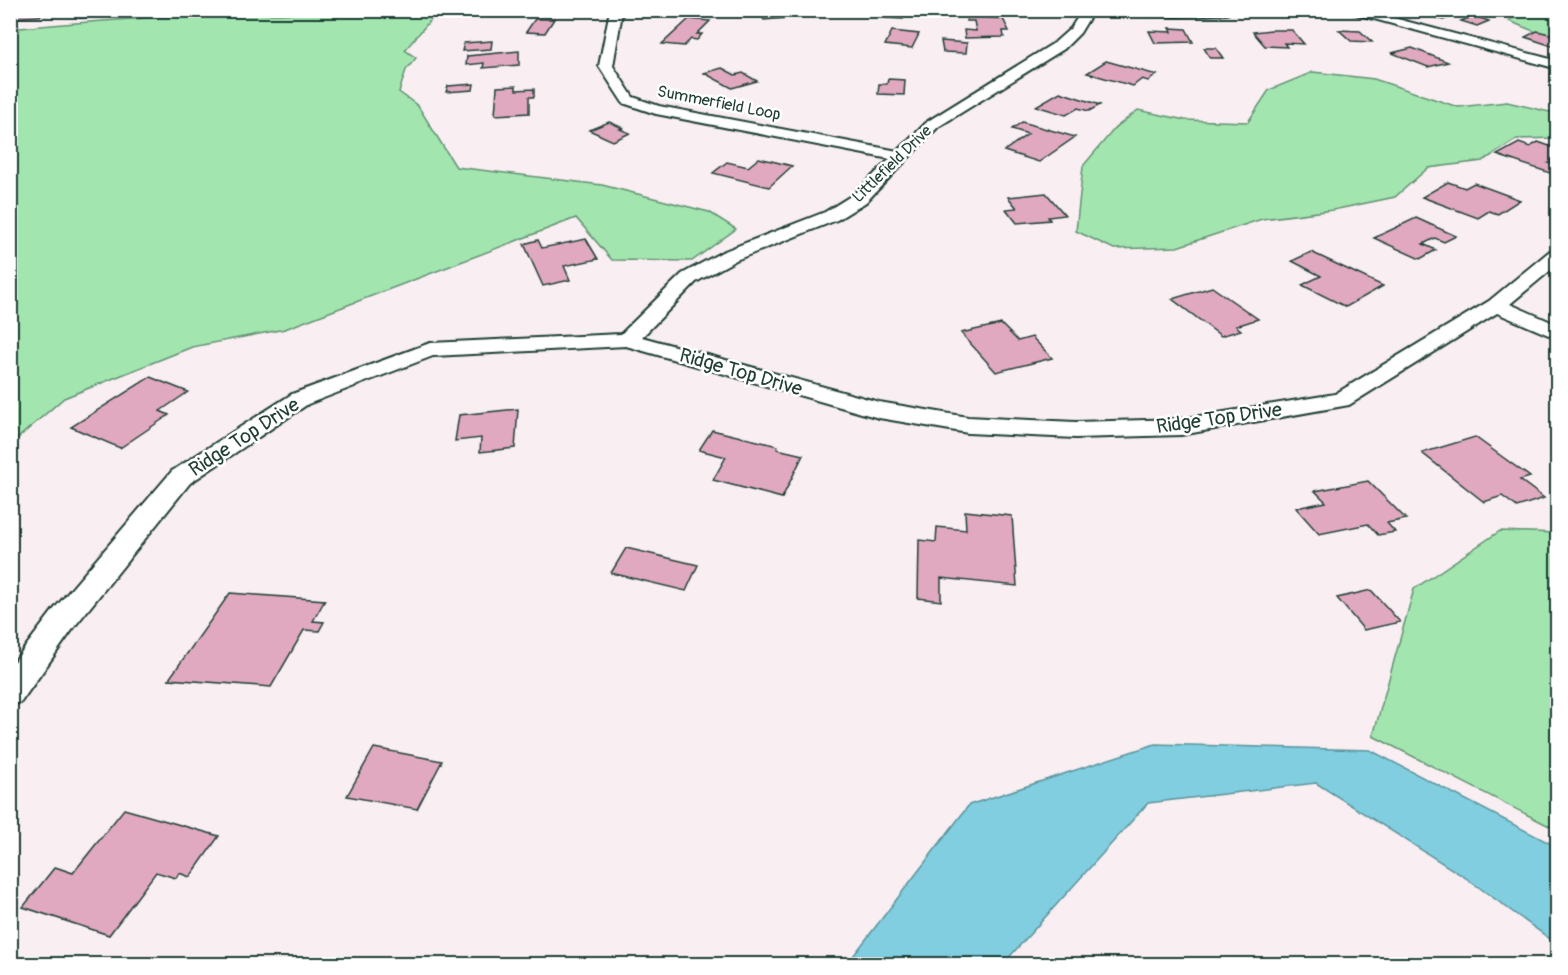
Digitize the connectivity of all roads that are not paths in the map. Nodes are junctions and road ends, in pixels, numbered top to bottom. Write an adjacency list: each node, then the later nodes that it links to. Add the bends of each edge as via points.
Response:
1 (619, 10): 7 (street, Summerfield Loop, via 606,66 628,100 656,110)
2 (1088, 10): 7 (street, Littlefield Drive, via 1076,30 1059,46 933,124)
3 (1116, 10): 4 (street)
4 (1227, 10)
5 (1347, 10): 6 (street)
6 (1557, 65)
7 (900, 156): 11 (street, Littlefield Drive, via 862,197 831,216 729,255 689,278)
8 (1557, 254): 9 (street, Ridge Top Drive)
9 (1496, 305): 10 (street); 11 (street, Ridge Top Drive, via 1341,399 1180,427 1076,430 968,425 879,410)
10 (1557, 333)
11 (627, 340): 12 (street, Ridge Top Drive, via 430,350 300,399 181,477 64,617)
12 (10, 692)

